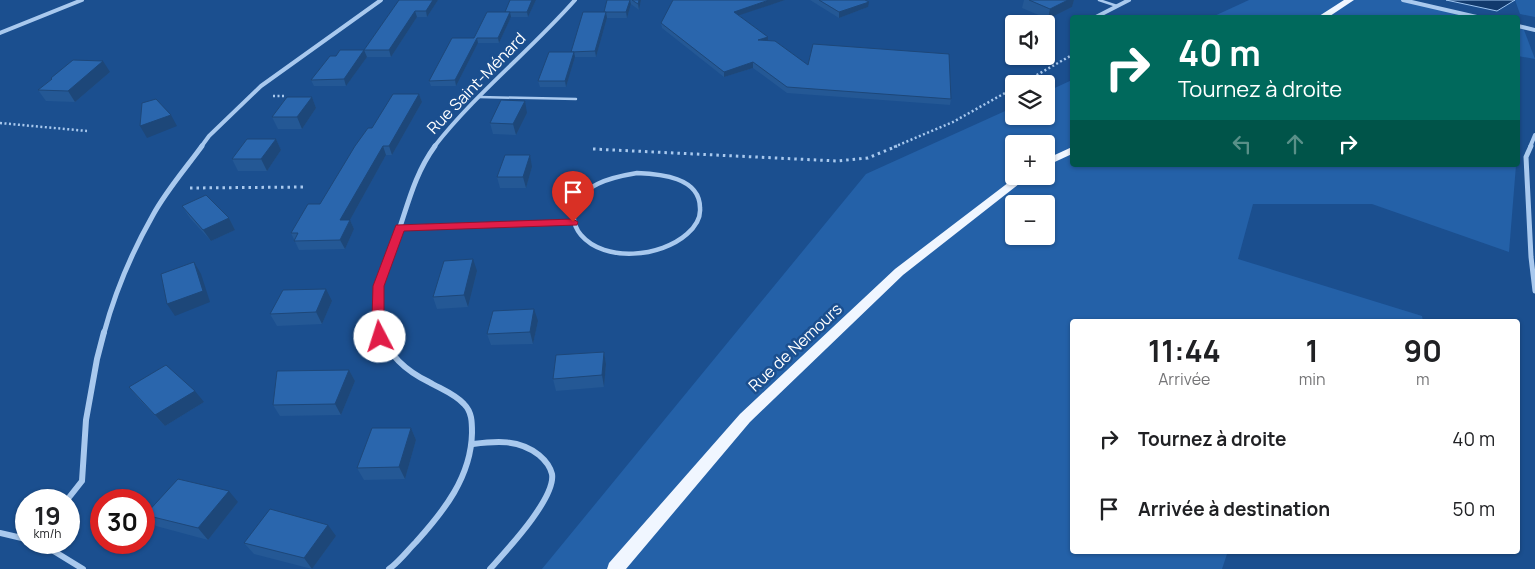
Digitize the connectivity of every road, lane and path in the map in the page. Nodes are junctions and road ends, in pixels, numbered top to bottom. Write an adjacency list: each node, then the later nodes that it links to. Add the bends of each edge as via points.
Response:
1 (82, 0): 14 (street)
2 (381, 0): 33 (street, via 261,86 209,136 153,214 111,308 97,359 86,420 82,481)
3 (575, 0): 18 (street, Rue Saint-Ménard)
4 (1099, 0): 8 (lane)
5 (1129, 0): 8 (street)
6 (1350, 0): 10 (main road)
7 (1403, 0): 11 (street)
8 (1117, 6): 9 (street)
9 (1100, 15)
10 (1325, 15)
11 (1467, 15)
12 (1520, 26): 13 (street)
13 (1535, 30)
14 (0, 33)
15 (1070, 56): 16 (path)
16 (1037, 75)
17 (1005, 93): 23 (path, via 953,122 868,158 837,161)
18 (479, 96): 19 (lane); 30 (street, Rue Saint-Ménard, via 439,140 417,174)
19 (576, 99)
20 (0, 123): 21 (path)
21 (87, 130)
22 (1535, 135): 31 (street, via 1526,157 1530,257)
23 (593, 149)
24 (1070, 151): 25 (main road)
25 (1055, 158)
26 (1012, 185): 40 (main road, Rue de Nemours, via 899,272 745,418)
27 (307, 187): 28 (path)
28 (204, 188)
29 (573, 222): 29 (street, via 579,234 590,244 608,251 649,252 685,236 696,225 701,212 699,200 691,188 677,179 637,173 598,184 583,195 574,208); 30 (lane)
30 (400, 227): 32 (street, Rue Saint-Ménard, via 378,286 380,337 400,365 447,391 467,407 472,418)
31 (1535, 290)
32 (473, 444): 38 (street, Rue Saint-Ménard, via 454,494 427,530); 39 (street, via 518,443 535,451 547,463 551,473 551,485 537,511)
33 (76, 489)
34 (0, 533): 35 (street)
35 (15, 536)
36 (59, 554): 37 (street)
37 (83, 569)
38 (388, 569)
39 (490, 569)
40 (615, 569)

